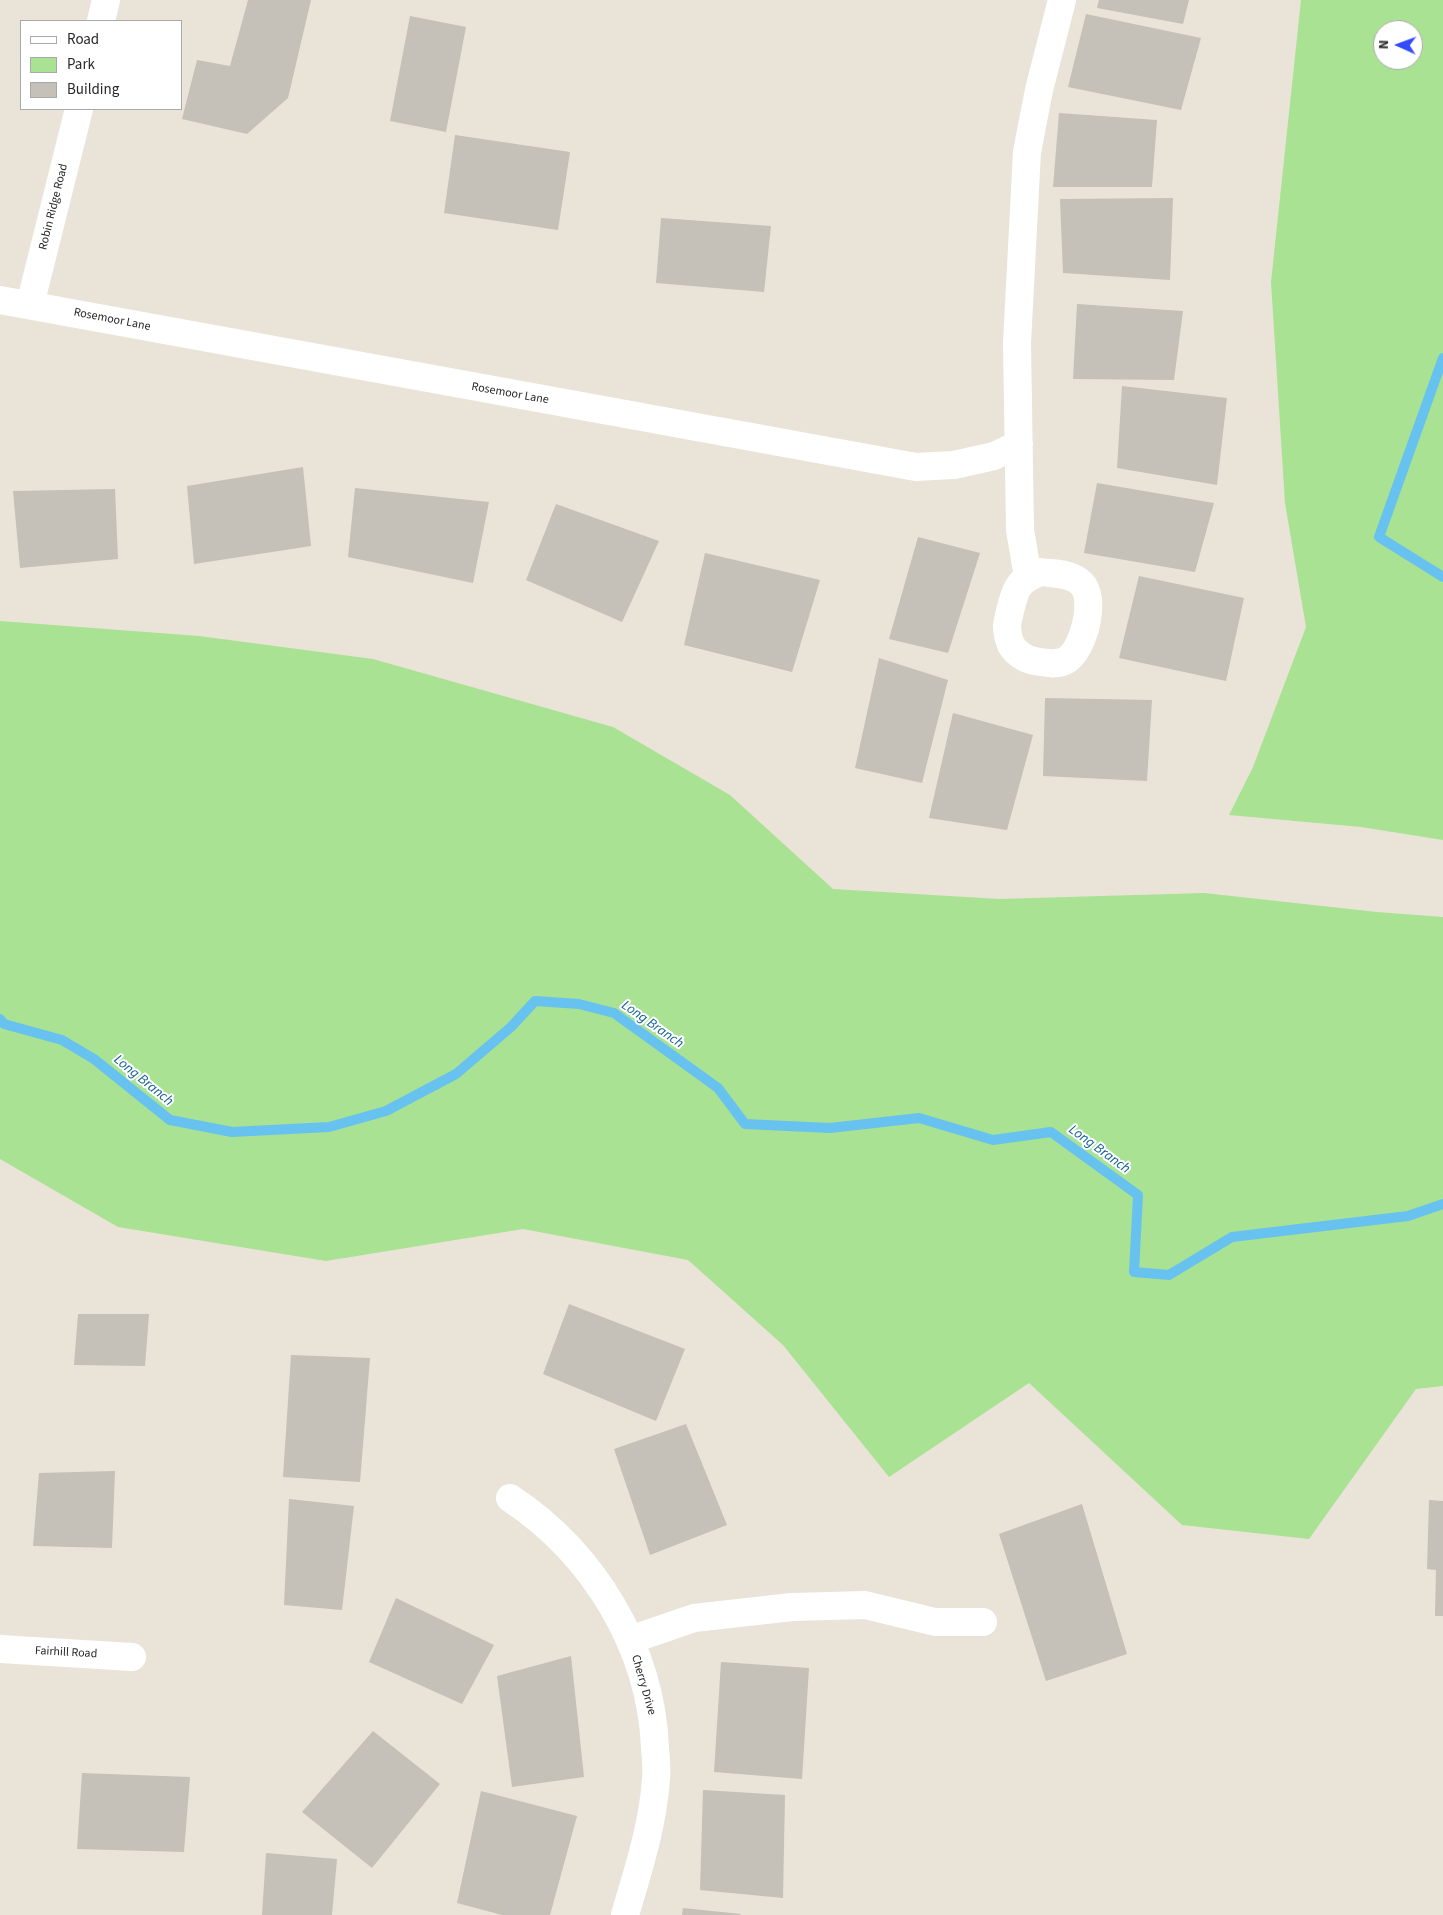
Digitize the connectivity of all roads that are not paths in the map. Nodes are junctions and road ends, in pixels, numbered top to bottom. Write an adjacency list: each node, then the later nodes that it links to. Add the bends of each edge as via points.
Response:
1 (106, 0): 3 (street)
2 (1062, 0): 7 (street, via 1038,90 1027,152 1017,343)
3 (101, 20)
4 (79, 110): 6 (street, Robin Ridge Road)
5 (0, 300): 6 (street, Rosemoor Lane)
6 (30, 305): 7 (street, Rosemoor Lane, via 916,467 954,466 994,456)
7 (1019, 444): 8 (street, via 1020,530)
8 (1028, 577)
9 (510, 1498): 11 (street, Cherry Drive, via 567,1545 600,1585)
10 (983, 1622): 11 (street, via 936,1622 865,1605 792,1607 694,1618)
11 (630, 1640): 14 (street, Cherry Drive, via 643,1674 654,1725 656,1777 650,1829)
12 (0, 1650): 13 (street, Fairhill Road)
13 (132, 1656)
14 (625, 1915)

